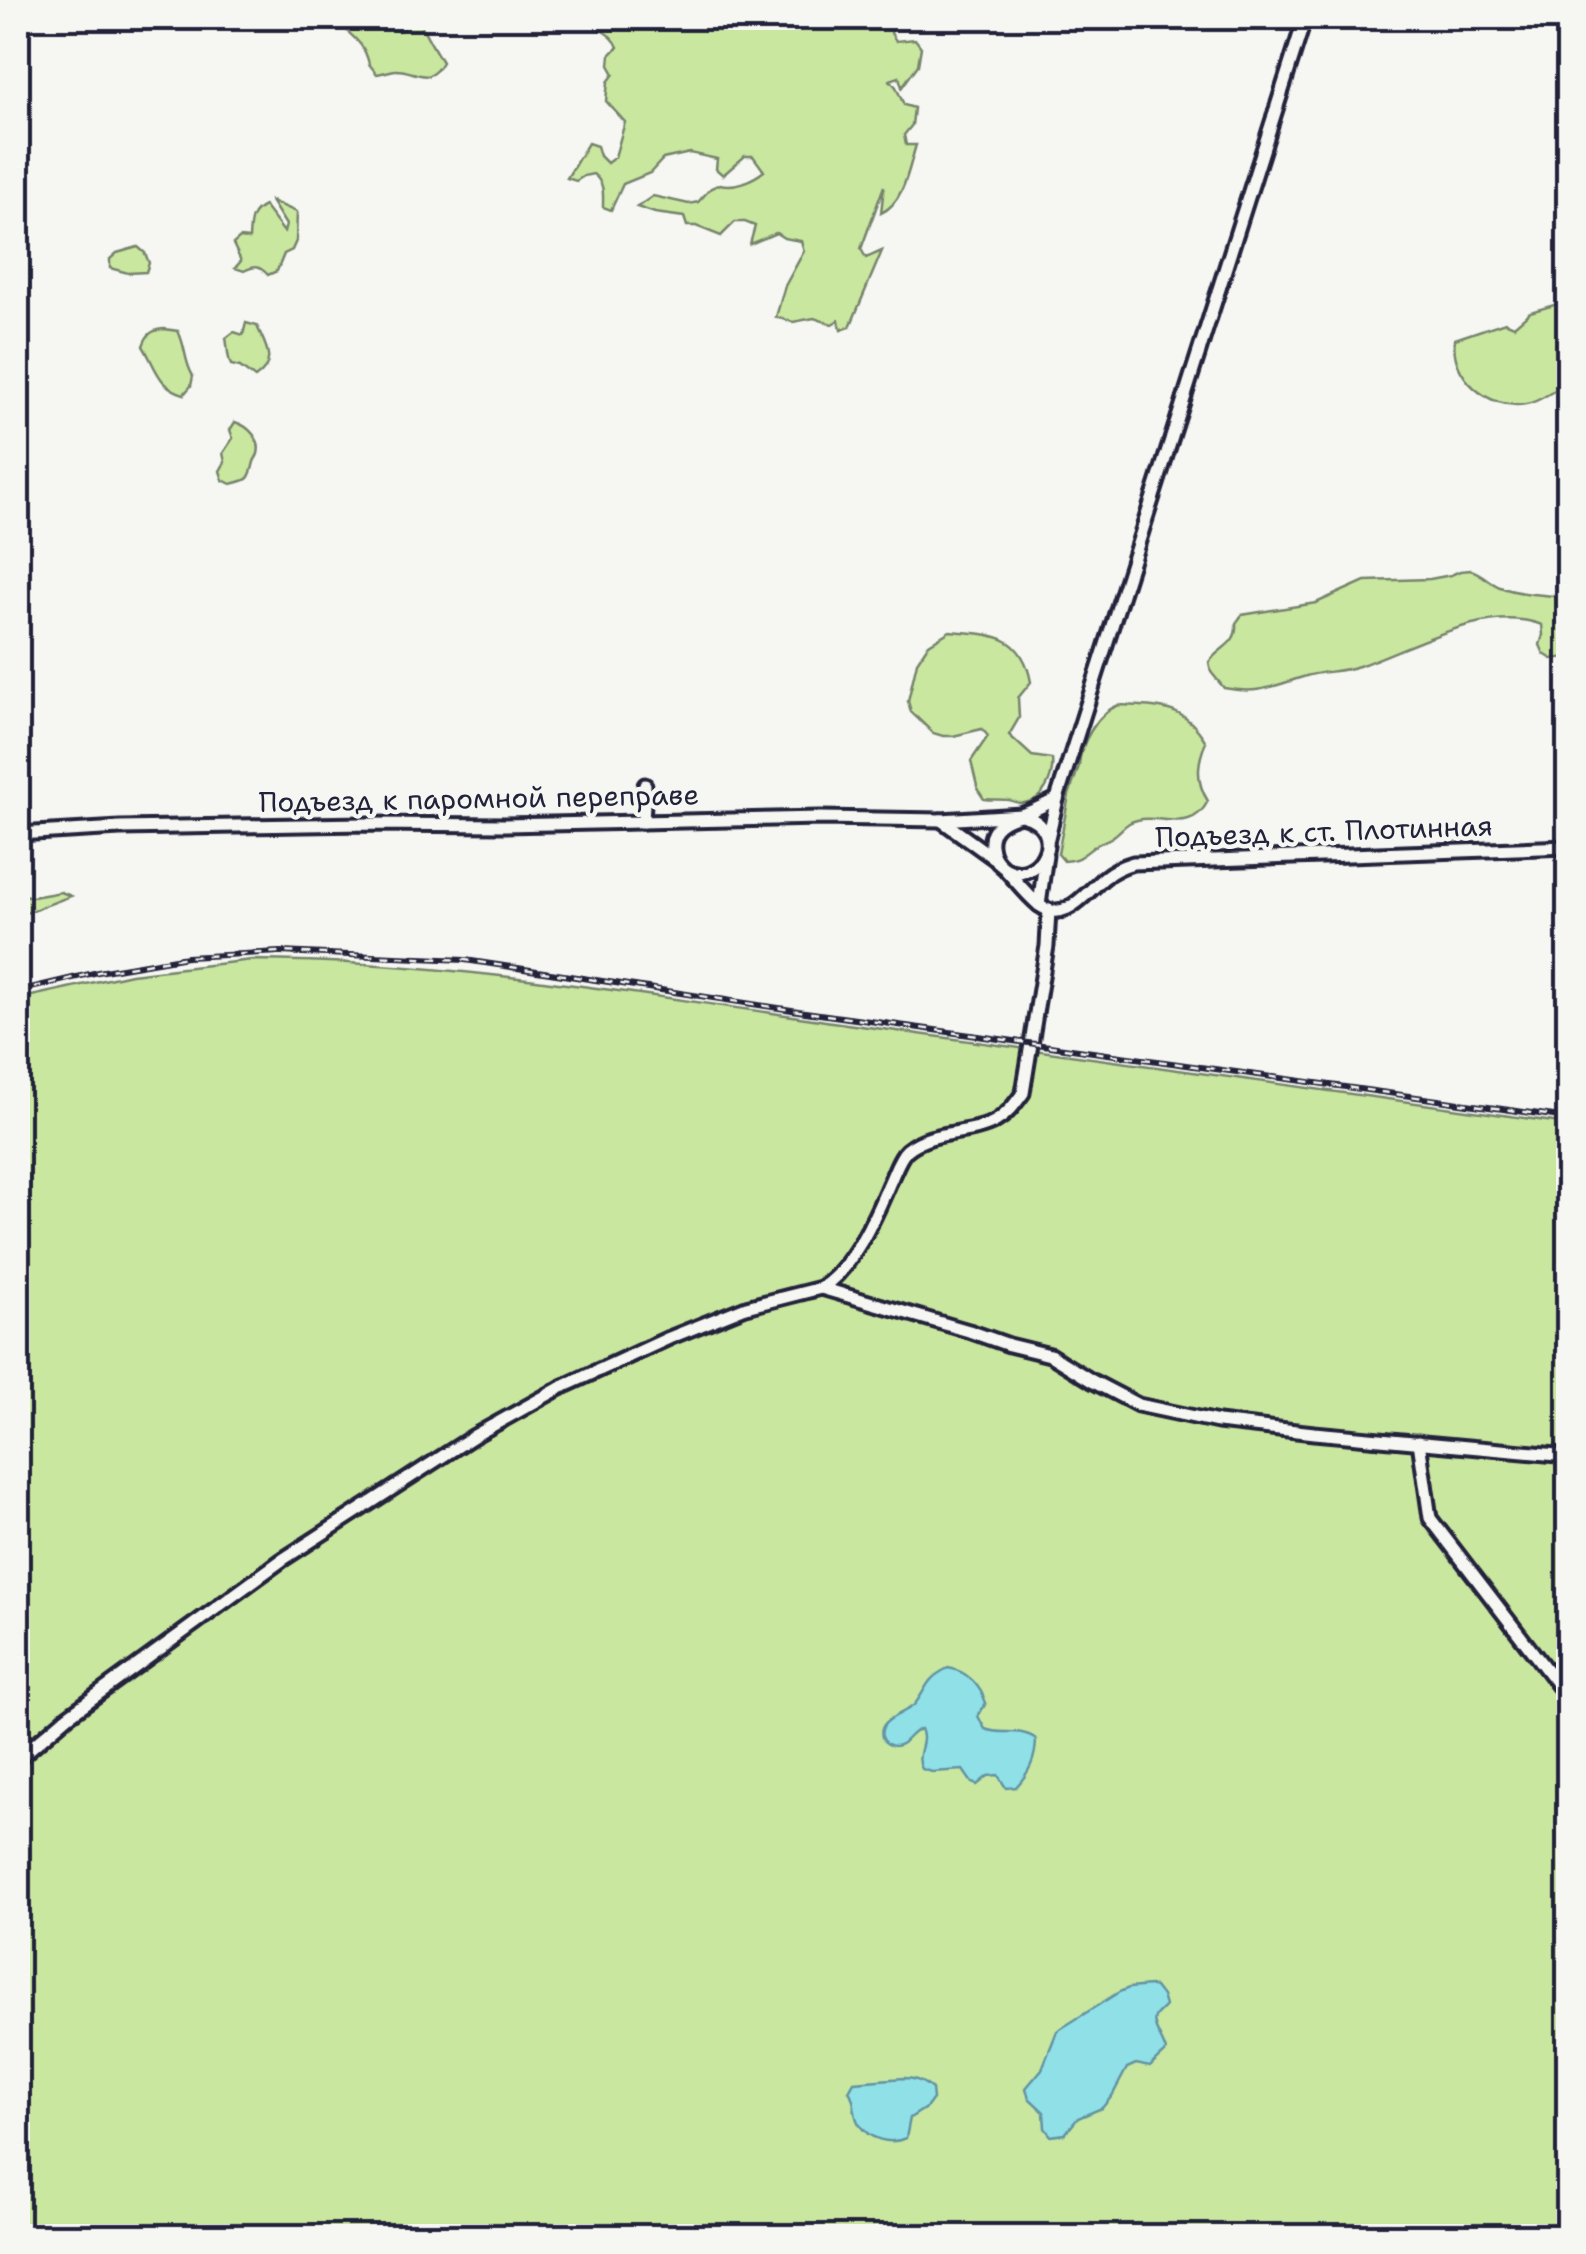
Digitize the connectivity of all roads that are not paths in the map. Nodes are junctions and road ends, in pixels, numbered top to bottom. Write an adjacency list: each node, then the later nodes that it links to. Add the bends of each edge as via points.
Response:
1 (1304, 18): 3 (street)
2 (645, 785): 6 (street)
3 (1057, 799): 4 (street); 9 (street)
4 (1021, 815): 5 (street, Подъезд к паромной переправе); 9 (street, via 1039,824); 10 (street, via 994,830)
5 (941, 820): 6 (street, Подъезд к паромной переправе); 10 (street)
6 (642, 822): 7 (street, Подъезд к паромной переправе)
7 (18, 834)
8 (1568, 847): 11 (street, Подъезд к ст. Плотинная, via 1133,863 1106,876 1067,910)
9 (1047, 848): 10 (street, via 1041,862 1023,872); 11 (street)
10 (999, 863): 11 (street)
11 (1044, 908): 12 (street, via 1047,946 1023,1093 994,1124 904,1152 848,1262)
12 (822, 1288): 13 (street, via 1050,1354 1138,1405 1218,1422); 16 (street, via 746,1307 669,1338 474,1436 282,1560)
13 (1419, 1442): 14 (street); 15 (street, via 1430,1518)
14 (1568, 1456)
15 (1568, 1698)
16 (18, 1759)

